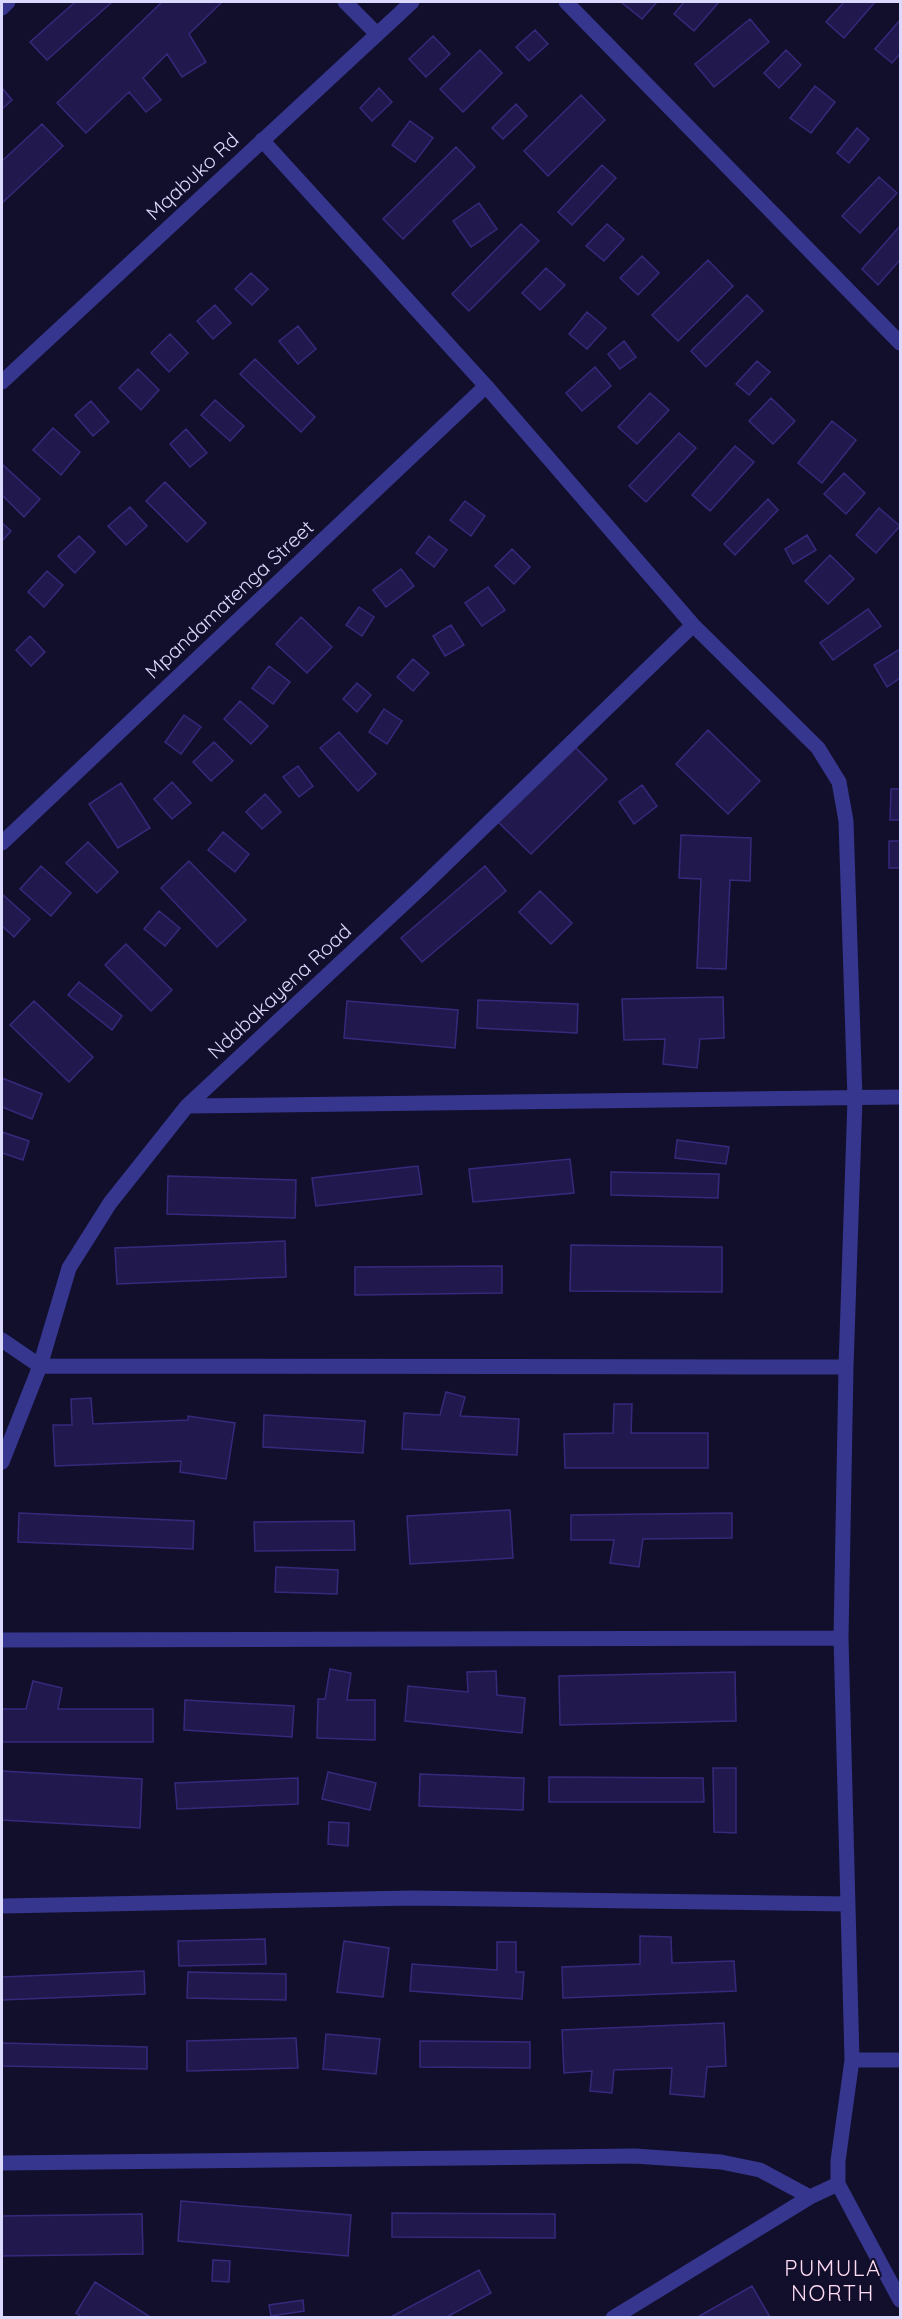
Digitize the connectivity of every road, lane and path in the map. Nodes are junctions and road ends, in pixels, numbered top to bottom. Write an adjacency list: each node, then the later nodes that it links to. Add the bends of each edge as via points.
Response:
1 (8, 2): 5 (street)
2 (345, 2): 6 (street)
3 (412, 2): 6 (street, Mqabuko Rd)
4 (566, 2): 8 (street)
5 (2, 8)
6 (376, 34): 7 (street, Mqabuko Rd)
7 (262, 140): 9 (street, Mqabuko Rd); 10 (street)
8 (900, 343)
9 (2, 382)
10 (486, 386): 11 (street); 12 (street, Mpandamatenga Street)
11 (693, 625): 14 (street, via 818,748 839,782 846,821); 15 (street, Ndabakayena Road, via 424,885)
12 (2, 843)
13 (900, 1097): 14 (street)
14 (855, 1099): 15 (street); 18 (street)
15 (187, 1106): 17 (street, Ndabakayena Road, via 110,1203 69,1268)
16 (2, 1340): 17 (street)
17 (40, 1366): 18 (street); 19 (street, Ndabakayena Road)
18 (846, 1367): 20 (street)
19 (2, 1462)
20 (841, 1638): 21 (street); 22 (street)
21 (2, 1640)
22 (847, 1904): 23 (street, via 413,1898); 24 (street)
23 (2, 1906)
24 (852, 2060): 25 (street); 27 (street)
25 (900, 2060)
26 (2, 2163): 28 (street, via 635,2156 721,2162 760,2170)
27 (838, 2184): 28 (street); 29 (street)
28 (810, 2197): 30 (street)
29 (900, 2300)
30 (613, 2318)

